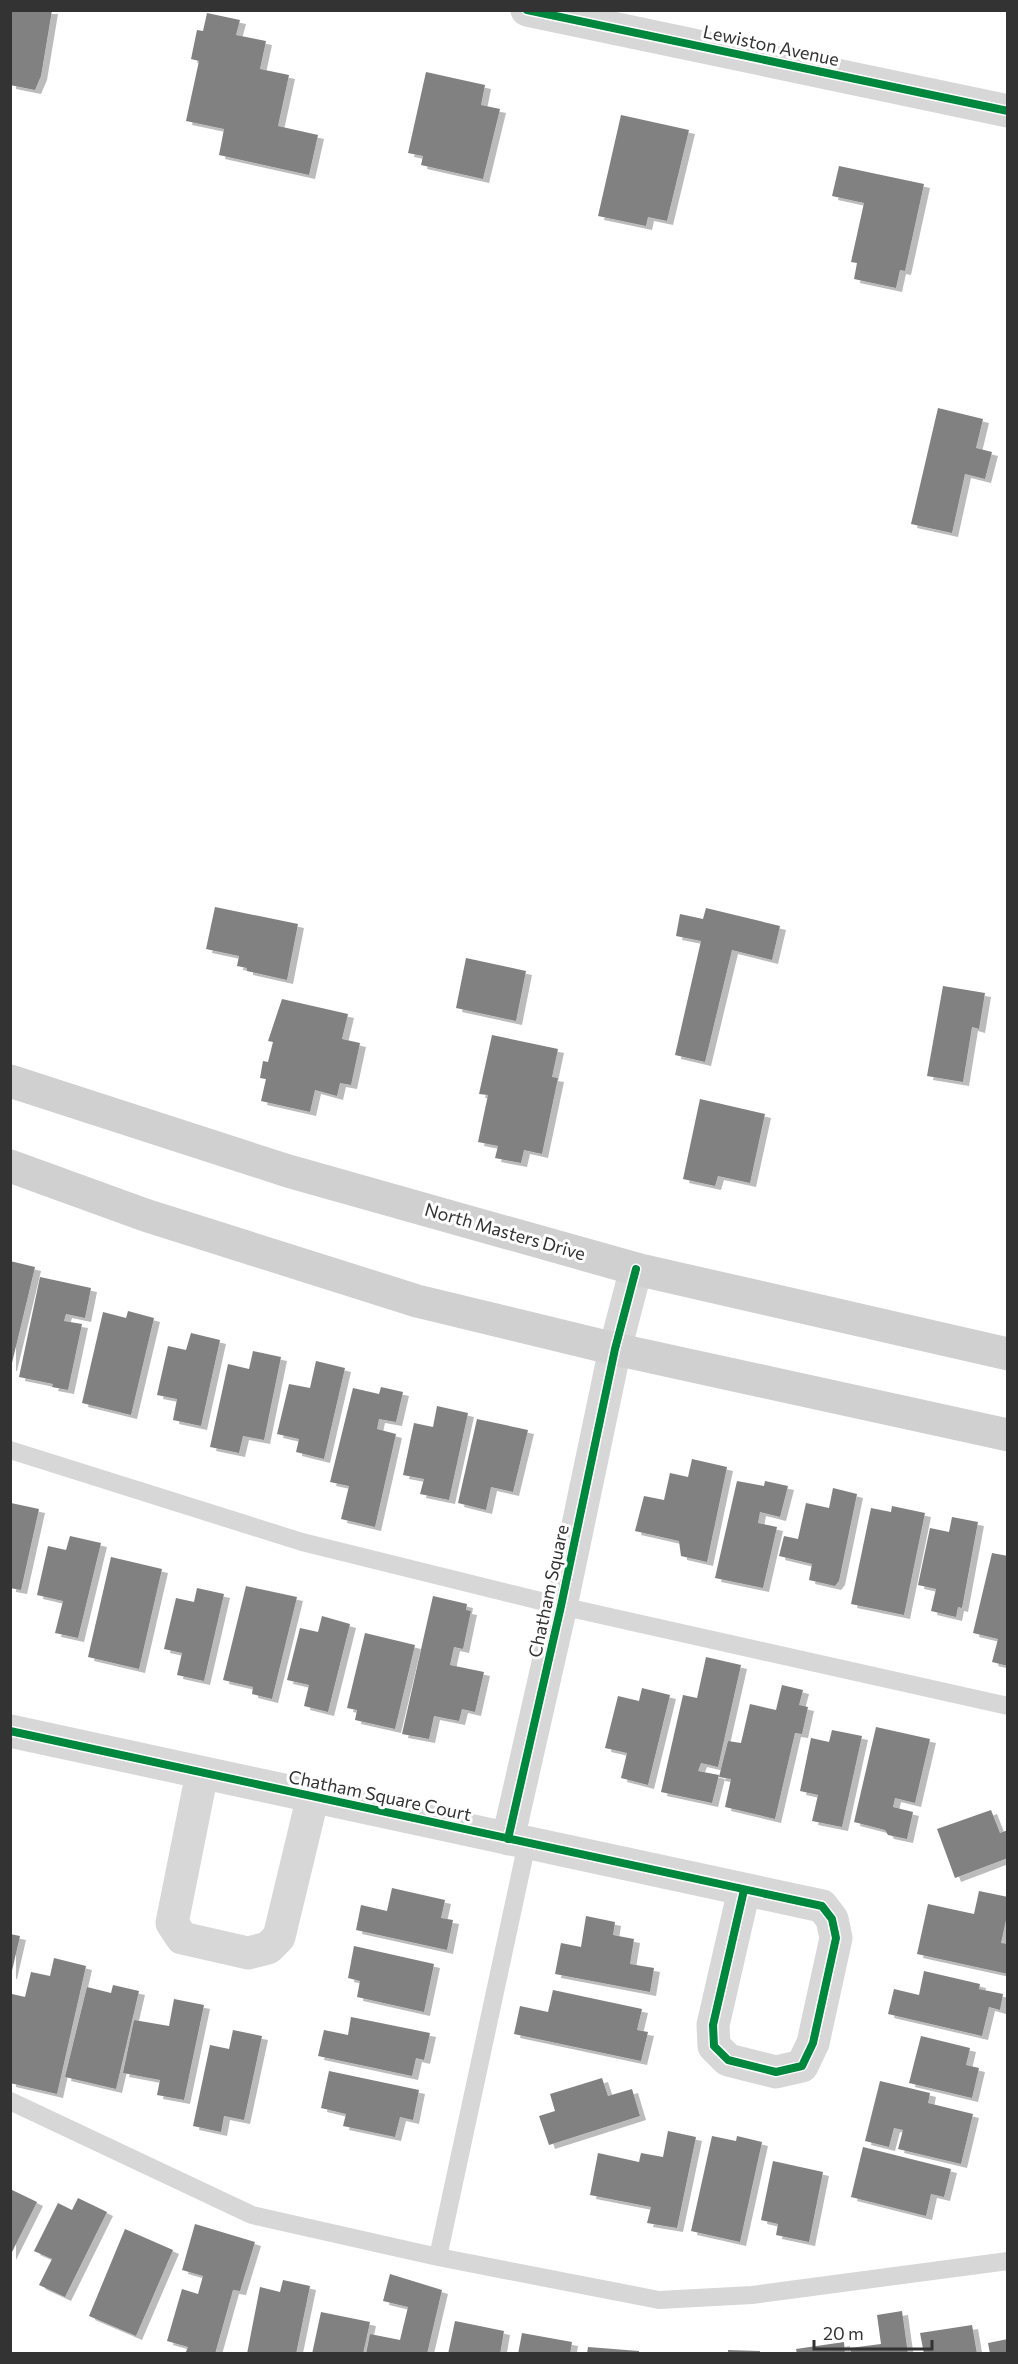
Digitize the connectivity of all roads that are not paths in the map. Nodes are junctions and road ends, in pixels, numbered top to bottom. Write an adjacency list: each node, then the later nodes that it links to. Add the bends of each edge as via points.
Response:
1 (527, 10): 2 (street, Lewiston Avenue)
2 (1008, 111)
3 (10, 1081): 5 (main road, North Masters Drive, via 288,1171)
4 (10, 1166): 6 (main road, via 145,1215 417,1300)
5 (636, 1269): 6 (street); 7 (main road, North Masters Drive)
6 (615, 1349): 8 (main road); 10 (street, Chatham Square)
7 (1008, 1354)
8 (1008, 1435)
9 (10, 1450): 10 (lane, via 302,1542)
10 (561, 1606): 11 (lane); 15 (street, Chatham Square)
11 (1008, 1706)
12 (10, 1731): 13 (street, Chatham Square Court)
13 (202, 1773): 14 (street, Chatham Square Court); 14 (street, via 172,1923 182,1938 248,1953 268,1948 279,1937)
14 (313, 1796): 15 (street, Chatham Square Court)
15 (517, 1841): 16 (street, Chatham Square Court); 18 (lane)
16 (744, 1890): 16 (street, Chatham Square Court, via 712,2025 714,2046 728,2060 776,2072 802,2066 813,2043 836,1938 832,1919 822,1906)
17 (10, 2101): 18 (lane, via 252,2214)
18 (438, 2257): 19 (lane, via 659,2300 752,2295)
19 (1008, 2261)

